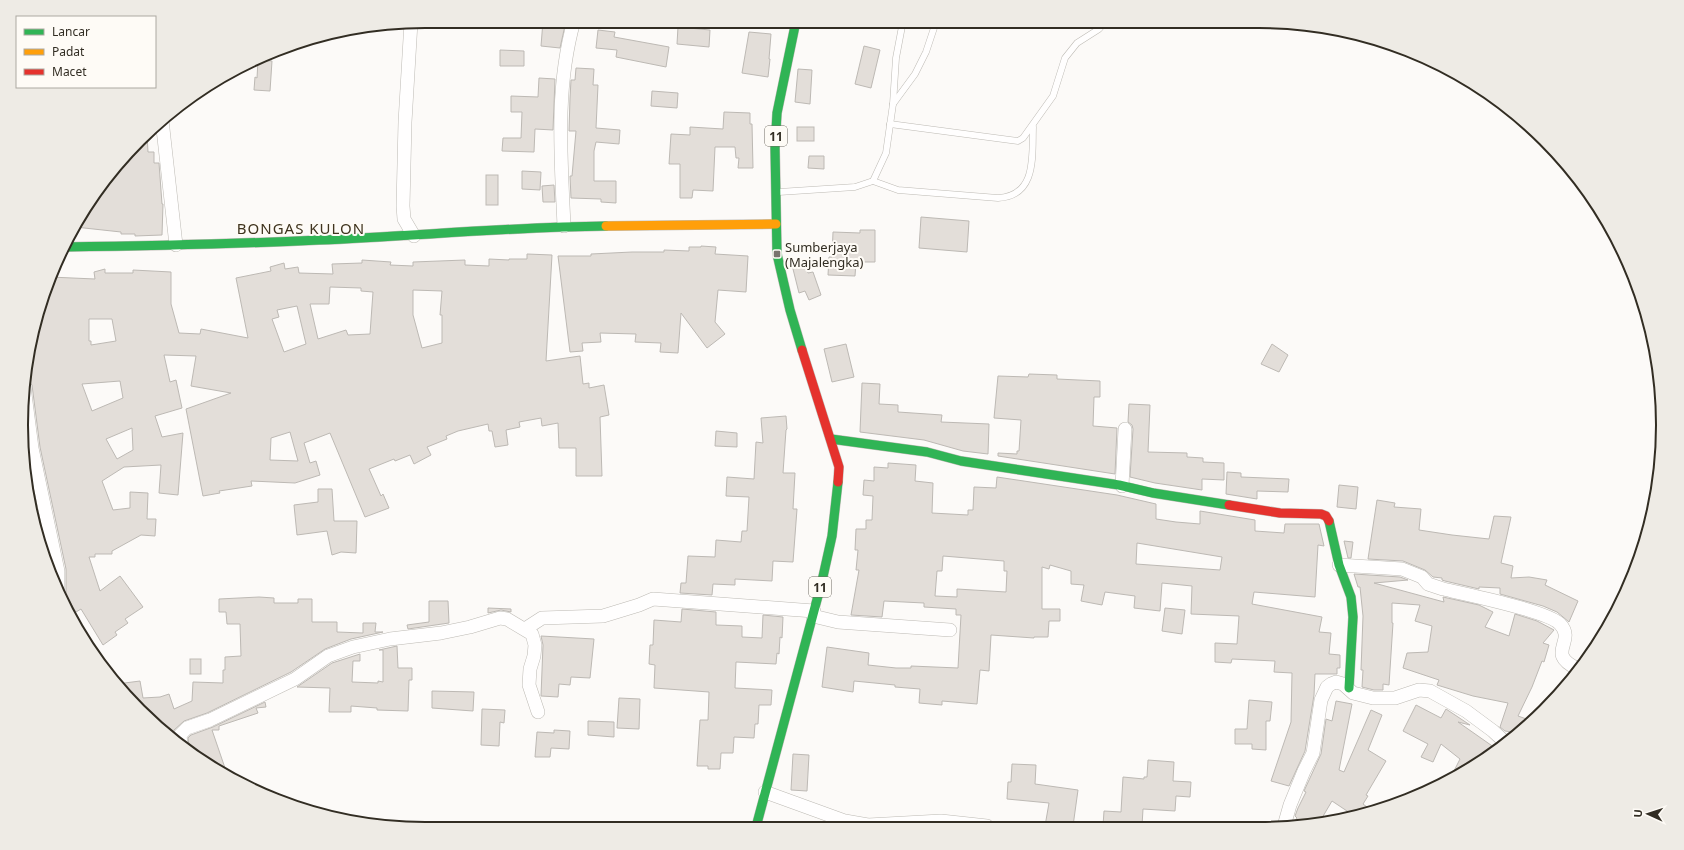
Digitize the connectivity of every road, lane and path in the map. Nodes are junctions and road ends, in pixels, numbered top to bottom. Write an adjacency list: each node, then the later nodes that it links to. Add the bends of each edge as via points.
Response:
1 (573, 28): 14 (street, via 562,90)
2 (794, 28): 12 (main road, 11, via 777,113)
3 (902, 28): 7 (lane, via 896,58)
4 (934, 28): 7 (lane, via 915,74)
5 (1100, 28): 10 (lane, via 1077,43 1065,58 1053,96)
6 (411, 29): 15 (street, via 403,206 404,219)
7 (893, 104): 8 (lane)
8 (890, 124): 10 (lane, via 1018,141 1024,138); 11 (lane, via 886,153)
9 (163, 127): 16 (street)
10 (1032, 127): 11 (lane, via 1029,176 1026,185 1010,197 898,190)
11 (873, 181): 12 (lane, via 855,187)
12 (776, 193): 13 (main road, 11)
13 (776, 224): 14 (main road); 20 (main road, 11, via 777,254 790,310)
14 (564, 226): 15 (main road)
15 (414, 236): 16 (main road)
16 (176, 245): 17 (main road)
17 (70, 247)
18 (28, 419): 23 (street)
19 (1125, 429): 21 (street)
20 (831, 439): 21 (main road, via 927,452 961,461); 24 (main road, 11, via 840,467 838,494 834,530)
21 (1122, 486): 22 (main road, via 1280,513 1321,514 1326,516 1330,523)
22 (1339, 565): 27 (street, via 1402,569 1422,577 1428,584 1443,589 1539,613 1556,620 1565,634 1562,657); 28 (main road, via 1351,597 1353,617)
23 (58, 577)
24 (814, 614): 25 (street, via 652,599 603,616 542,618); 26 (street, via 838,622); 32 (main road, 11)
25 (525, 629): 29 (street, via 532,634 535,645 529,685); 30 (street, via 500,618 441,633 390,639 353,647 328,656 295,679 210,720 187,728)
26 (950, 630)
27 (1574, 667)
28 (1349, 688): 31 (street, via 1353,693 1373,698 1395,698 1418,690 1430,691 1466,711); 33 (street, via 1336,682 1326,687 1321,700 1313,753)
29 (538, 712)
30 (180, 738)
31 (1502, 739)
32 (765, 792): 34 (main road, 11); 35 (street)
33 (1285, 821)
34 (757, 822)
35 (851, 822)
36 (923, 822): 37 (street)
37 (950, 822)

